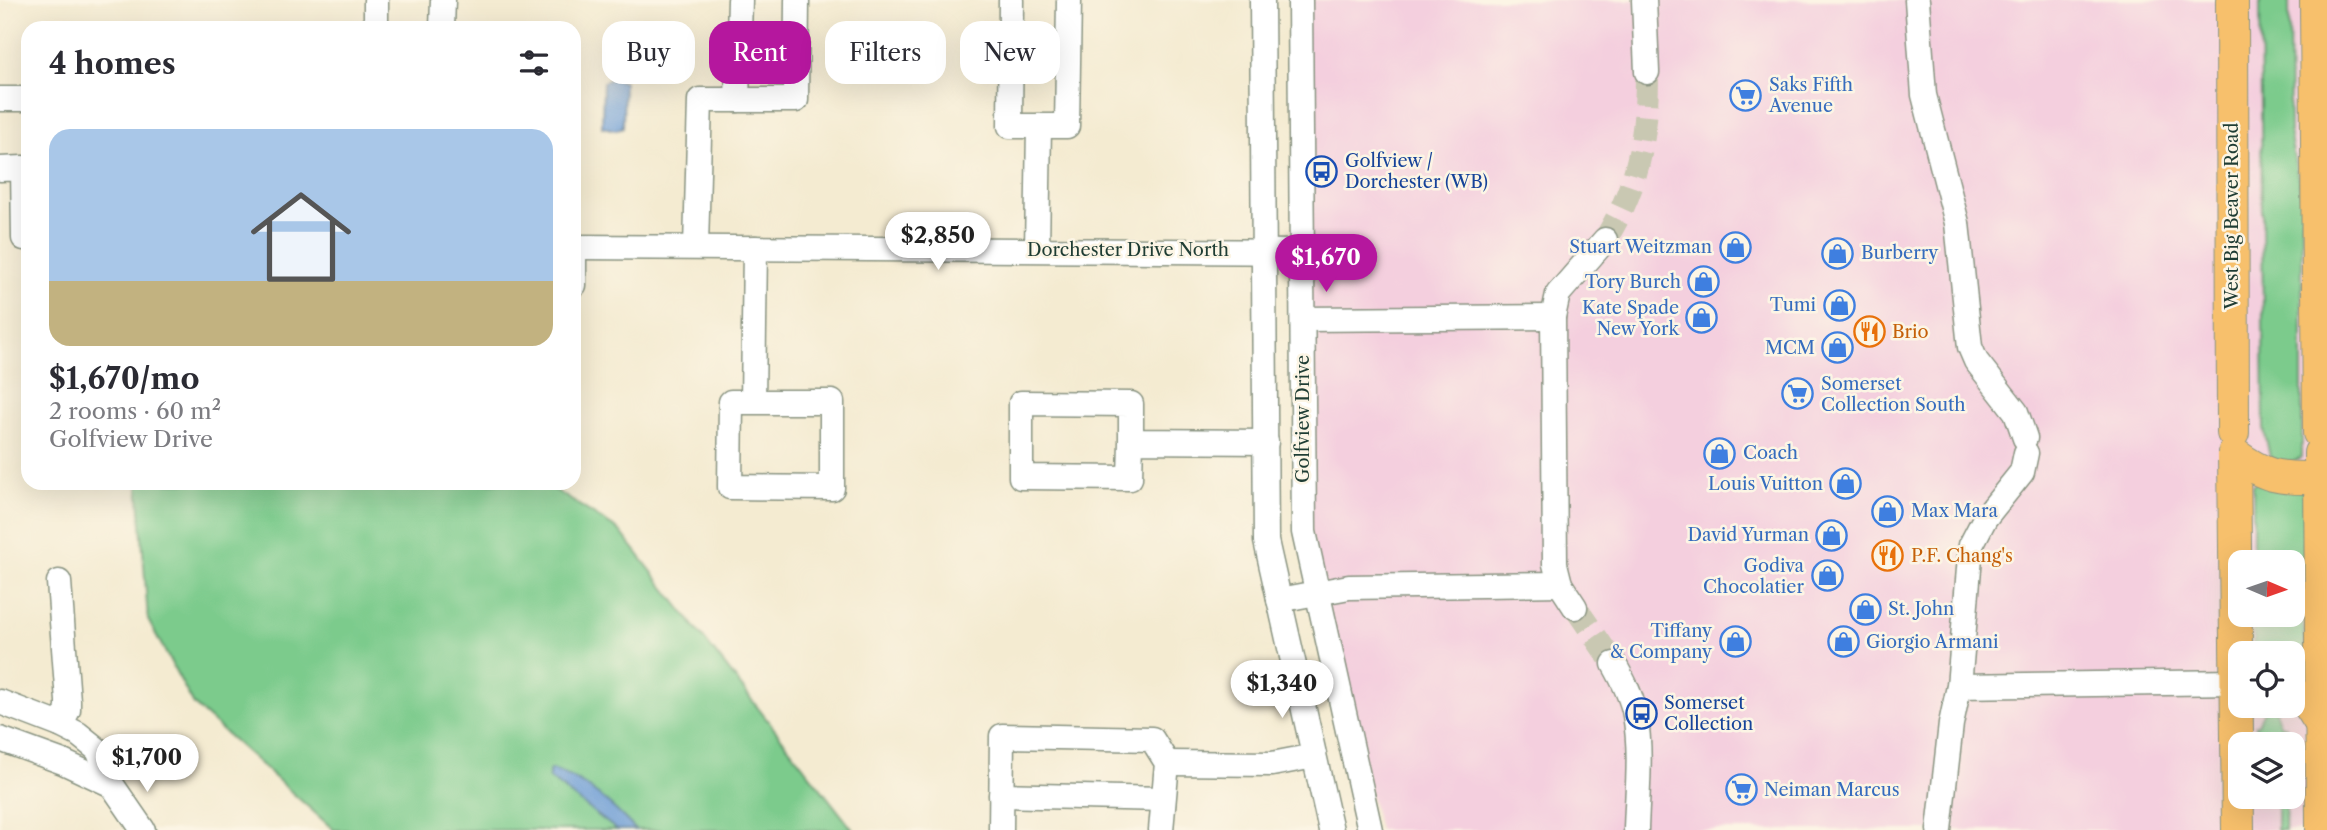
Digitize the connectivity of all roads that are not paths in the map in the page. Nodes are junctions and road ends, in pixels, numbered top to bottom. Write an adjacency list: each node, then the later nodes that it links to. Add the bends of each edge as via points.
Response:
1 (376, 0): 13 (street)
2 (443, 0): 14 (street)
3 (740, 0): 18 (street)
4 (797, 0): 18 (street, via 796,100)
5 (1011, 0): 19 (street, via 1010,126)
6 (1069, 0): 19 (street, via 1067,126)
7 (1262, 0): 27 (street)
8 (1300, 0): 28 (street, Golfview Drive)
9 (1644, 0): 15 (street)
10 (1917, 0): 44 (street, via 1924,95 1957,223 1970,347 2017,412 2025,445 2022,472 1985,517 1971,545)
11 (2232, 0): 35 (main road, West Big Beaver Road)
12 (2316, 0): 34 (main road)
13 (376, 21)
14 (442, 21)
15 (1647, 72)
16 (0, 99): 17 (street)
17 (21, 99)
18 (737, 100): 24 (street, via 700,100)
19 (1039, 126): 26 (street)
20 (17, 168): 21 (street)
21 (17, 238)
22 (1605, 240): 29 (street, via 1558,294)
23 (581, 247): 24 (street, Dorchester Drive North)
24 (696, 247): 25 (street, Dorchester Drive North)
25 (755, 248): 26 (street, Dorchester Drive North); 31 (street)
26 (1037, 249): 27 (street, Dorchester Drive North)
27 (1266, 251): 28 (street, Dorchester Drive North); 33 (street)
28 (1303, 252): 30 (street, Golfview Drive)
29 (1553, 317): 30 (street); 37 (street, via 1555,564)
30 (1303, 318): 38 (street, Golfview Drive, via 1304,532)
31 (753, 402): 31 (street, via 731,402 730,487 832,488 832,402)
32 (1130, 441): 32 (street, via 1131,404 1021,404 1021,477 1130,478); 33 (street)
33 (1266, 442): 39 (street, via 1266,541)
34 (2322, 442): 35 (main road, via 2278,478 2261,473); 48 (main road)
35 (2234, 444): 41 (main road, West Big Beaver Road)
36 (59, 582): 49 (street, via 68,701)
37 (1560, 584): 38 (street); 40 (street)
38 (1316, 591): 39 (street); 60 (street, Golfview Drive)
39 (1279, 600): 51 (street)
40 (1575, 607)
41 (2237, 641)
42 (1614, 664): 61 (street, via 1635,714)
43 (2228, 682): 44 (street)
44 (1959, 686): 62 (street)
45 (2305, 702): 48 (main road)
46 (4, 703): 49 (street); 50 (street)
47 (2238, 718): 63 (main road, West Big Beaver Road)
48 (2321, 724): 64 (main road)
49 (60, 725): 53 (street, via 98,750)
50 (3, 740): 53 (street)
51 (1314, 756): 52 (street, via 1272,764); 59 (street)
52 (1167, 762): 54 (street, via 1152,739 1002,736); 55 (street)
53 (112, 785): 56 (street)
54 (1001, 795): 55 (street); 57 (street)
55 (1163, 799): 58 (street)
56 (143, 830)
57 (1001, 830)
58 (1161, 830)
59 (1331, 830)
60 (1370, 830)
61 (1636, 830)
62 (1940, 830)
63 (2238, 830)
64 (2322, 830)

